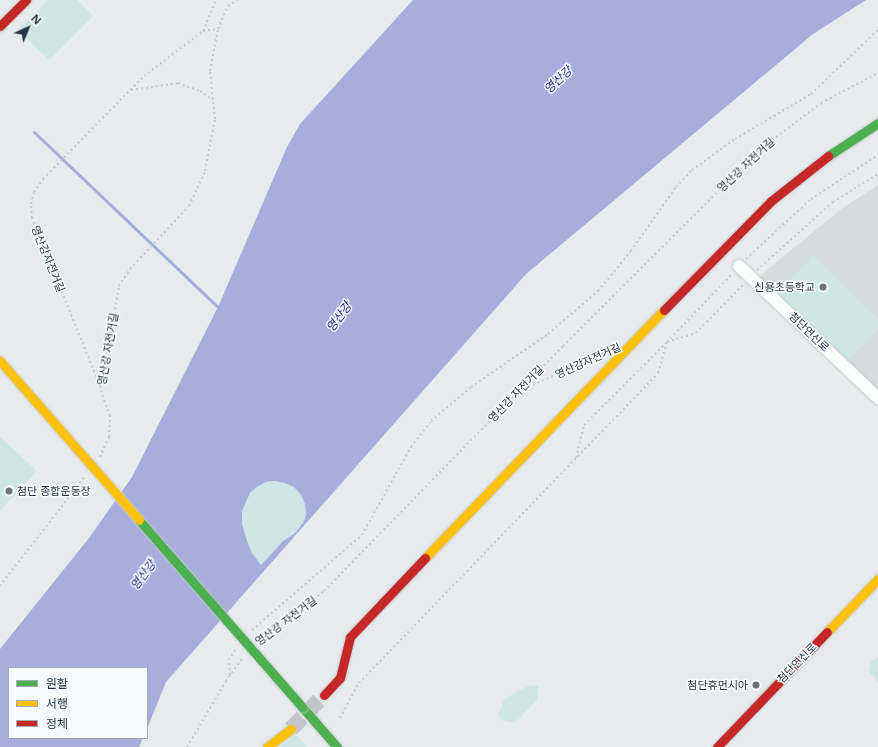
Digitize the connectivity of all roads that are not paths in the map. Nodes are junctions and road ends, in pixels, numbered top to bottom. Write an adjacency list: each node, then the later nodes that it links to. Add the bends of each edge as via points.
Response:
1 (26, 0): 2 (street)
2 (0, 26)
3 (878, 123): 8 (street, via 806,172 771,201 706,266 350,637 340,678)
4 (739, 266): 6 (street, 첨단연신로)
5 (0, 361): 11 (street, bridge)
6 (878, 398)
7 (878, 579): 12 (street, 첨단연신로)
8 (324, 695)
9 (291, 729): 10 (street)
10 (267, 747)
11 (337, 747)
12 (717, 747)

